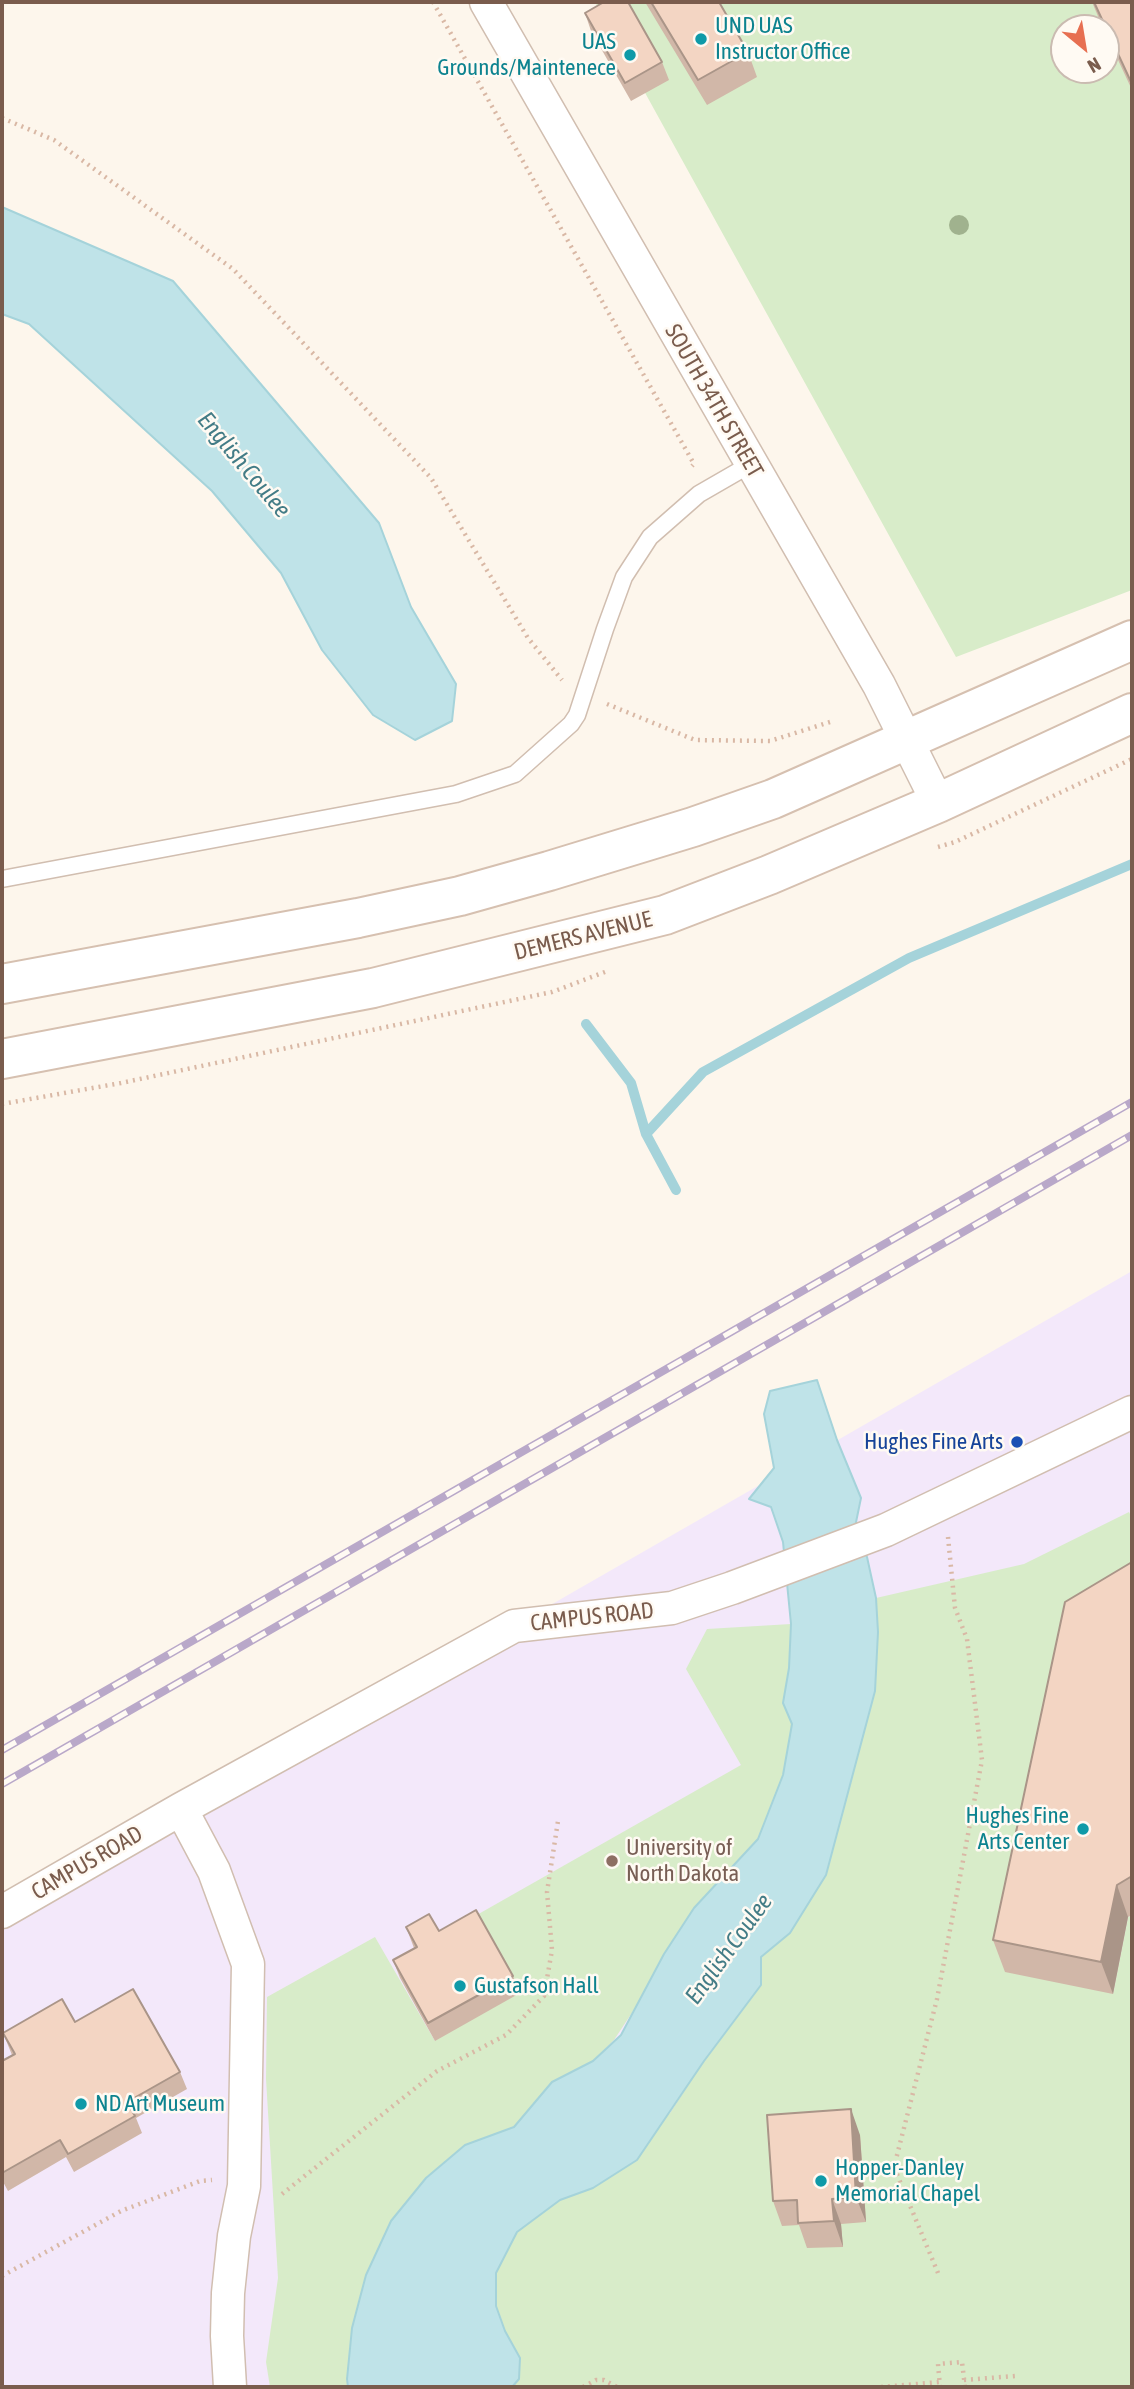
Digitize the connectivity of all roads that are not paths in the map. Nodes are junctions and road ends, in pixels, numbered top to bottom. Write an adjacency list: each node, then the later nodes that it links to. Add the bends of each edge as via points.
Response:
1 (486, 2): 2 (street, SOUTH 34TH STREET)
2 (751, 464): 5 (street, SOUTH 34TH STREET); 7 (lane, via 699,494 650,537 624,577 577,715 515,774 456,794)
3 (1132, 640): 5 (main road)
4 (1132, 713): 6 (main road, DEMERS AVENUE)
5 (908, 739): 6 (street, SOUTH 34TH STREET); 8 (main road, via 773,799 460,896)
6 (938, 803): 9 (main road, DEMERS AVENUE, via 665,915 373,988)
7 (2, 879)
8 (2, 984)
9 (2, 1059)
10 (1132, 1412): 11 (street, CAMPUS ROAD, via 886,1530 732,1588 672,1608 514,1626)
11 (181, 1809): 12 (street, CAMPUS ROAD); 13 (street, via 214,1871 248,1964 244,2186 228,2293)
12 (2, 1912)
13 (230, 2387)

